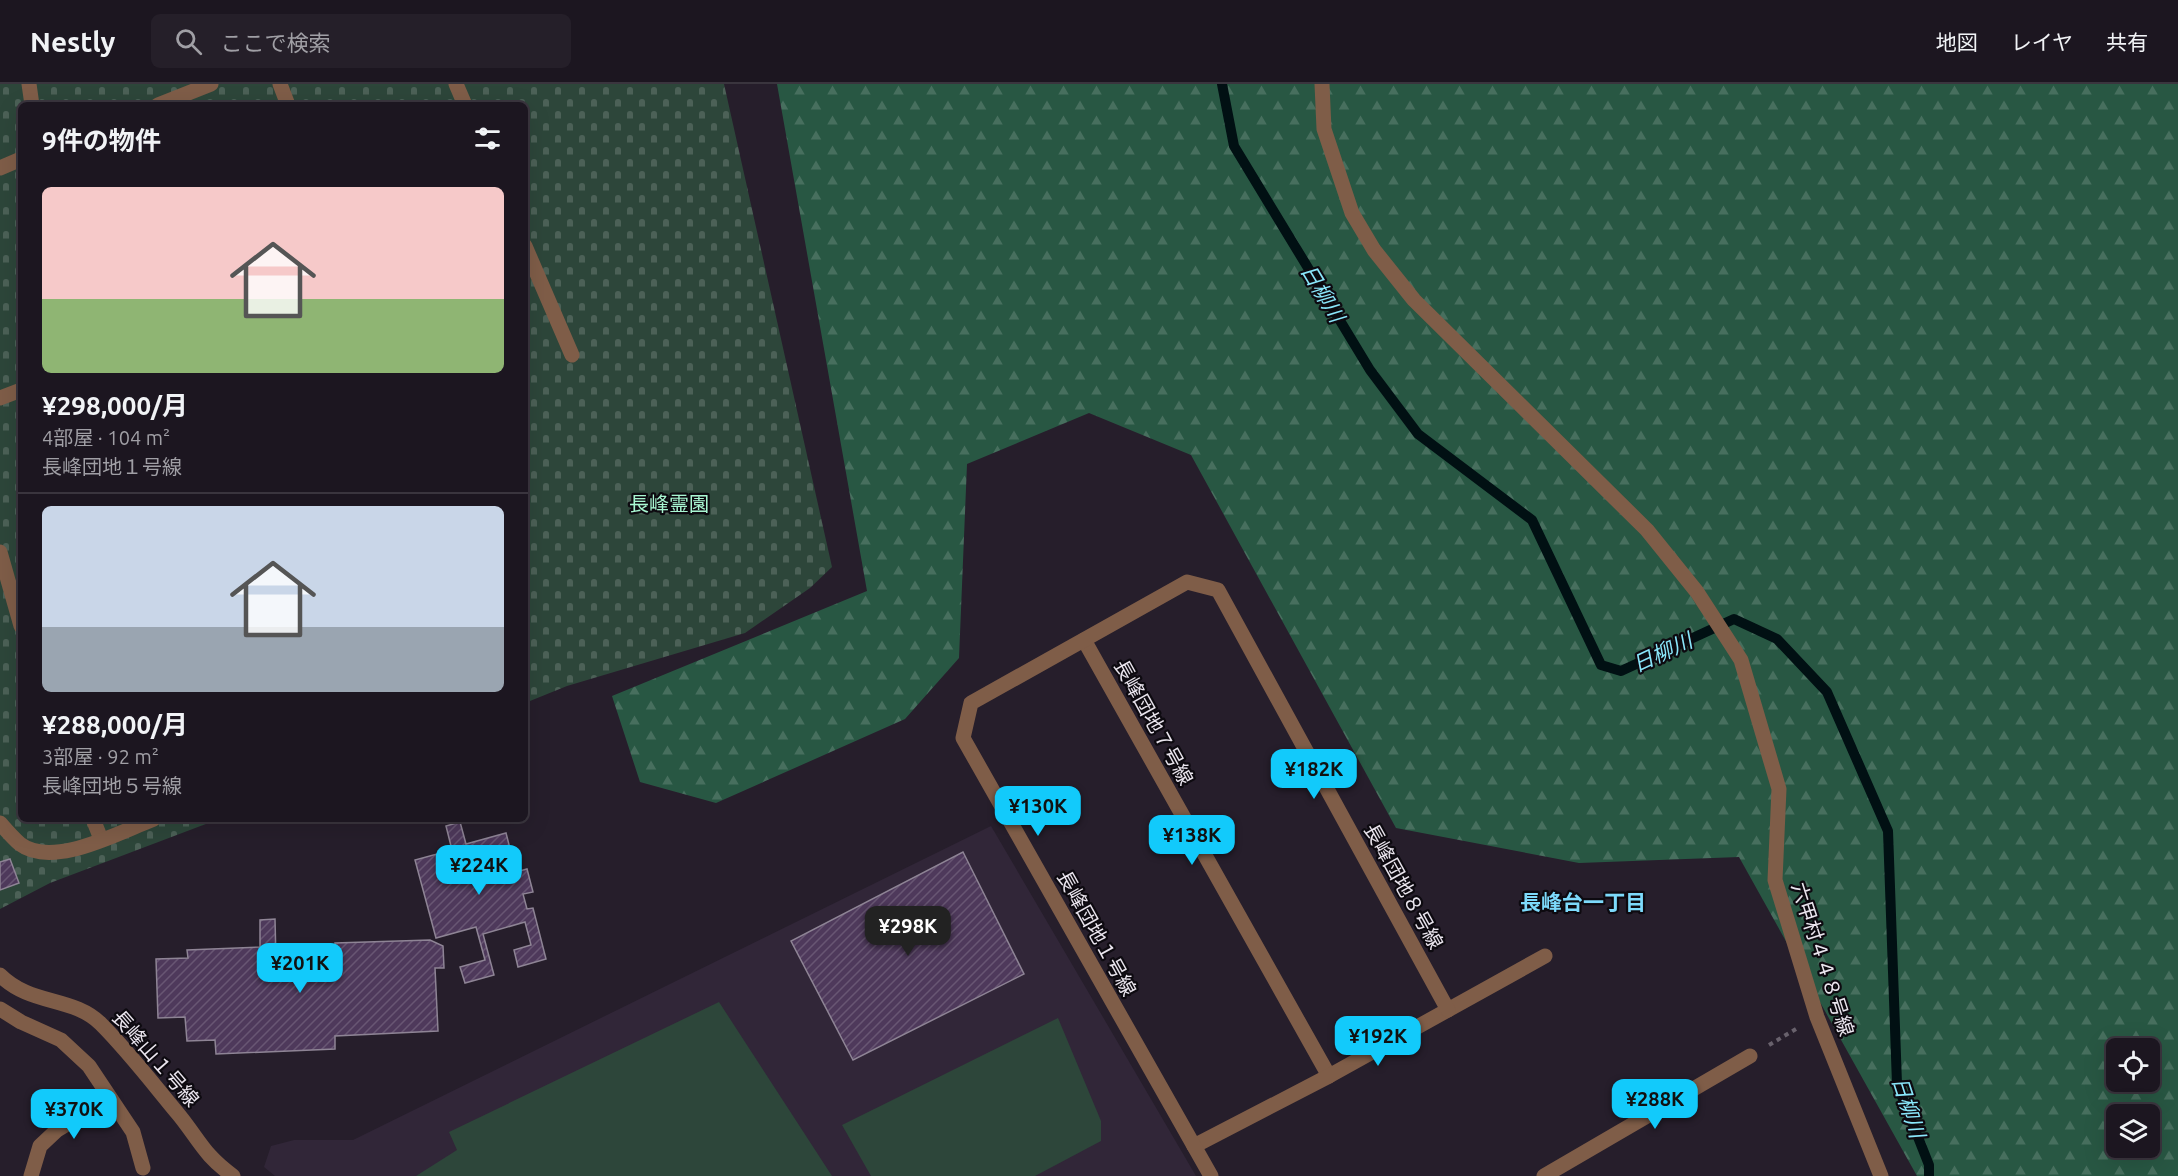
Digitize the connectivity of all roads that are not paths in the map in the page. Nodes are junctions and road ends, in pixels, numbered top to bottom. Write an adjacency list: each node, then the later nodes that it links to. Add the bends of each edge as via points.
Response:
1 (29, 84): 6 (street)
2 (211, 84): 7 (street)
3 (279, 84): 8 (street)
4 (456, 84): 9 (street)
5 (1322, 84): 37 (street, 六甲村４４８号線, via 1324,129 1352,213 1374,250 1414,300 1647,530 1741,660 1779,789 1775,880 1817,1017)
6 (32, 102)
7 (166, 102)
8 (287, 102)
9 (464, 102)
10 (18, 160): 11 (street)
11 (0, 168)
12 (528, 253): 13 (street)
13 (572, 356)
14 (18, 391): 15 (street)
15 (0, 398)
16 (0, 552): 18 (street)
17 (1187, 582): 19 (street, 長峰団地１号線); 27 (street, 長峰団地８号線, via 1218,590)
18 (18, 615)
19 (1084, 640): 29 (street, 長峰団地７号線); 31 (street, 長峰団地１号線, via 971,704 963,738)
20 (94, 822): 23 (street)
21 (146, 822): 23 (street)
22 (0, 823): 23 (street, via 21,845 43,854 68,852)
23 (101, 839)
24 (1545, 956): 27 (street)
25 (0, 975): 34 (street, 長峰山１号線, via 33,998 84,1010 101,1024 181,1117 212,1161)
26 (0, 1009): 30 (street, via 61,1040 89,1066)
27 (1448, 1010): 29 (street)
28 (1750, 1056): 36 (street)
29 (1329, 1076): 31 (street)
30 (110, 1098): 32 (street, via 133,1132); 33 (street, via 57,1130 40,1146)
31 (1194, 1146): 35 (street, 長峰団地１号線)
32 (143, 1168)
33 (31, 1176)
34 (233, 1176)
35 (1211, 1176)
36 (1544, 1176)
37 (1881, 1176)

